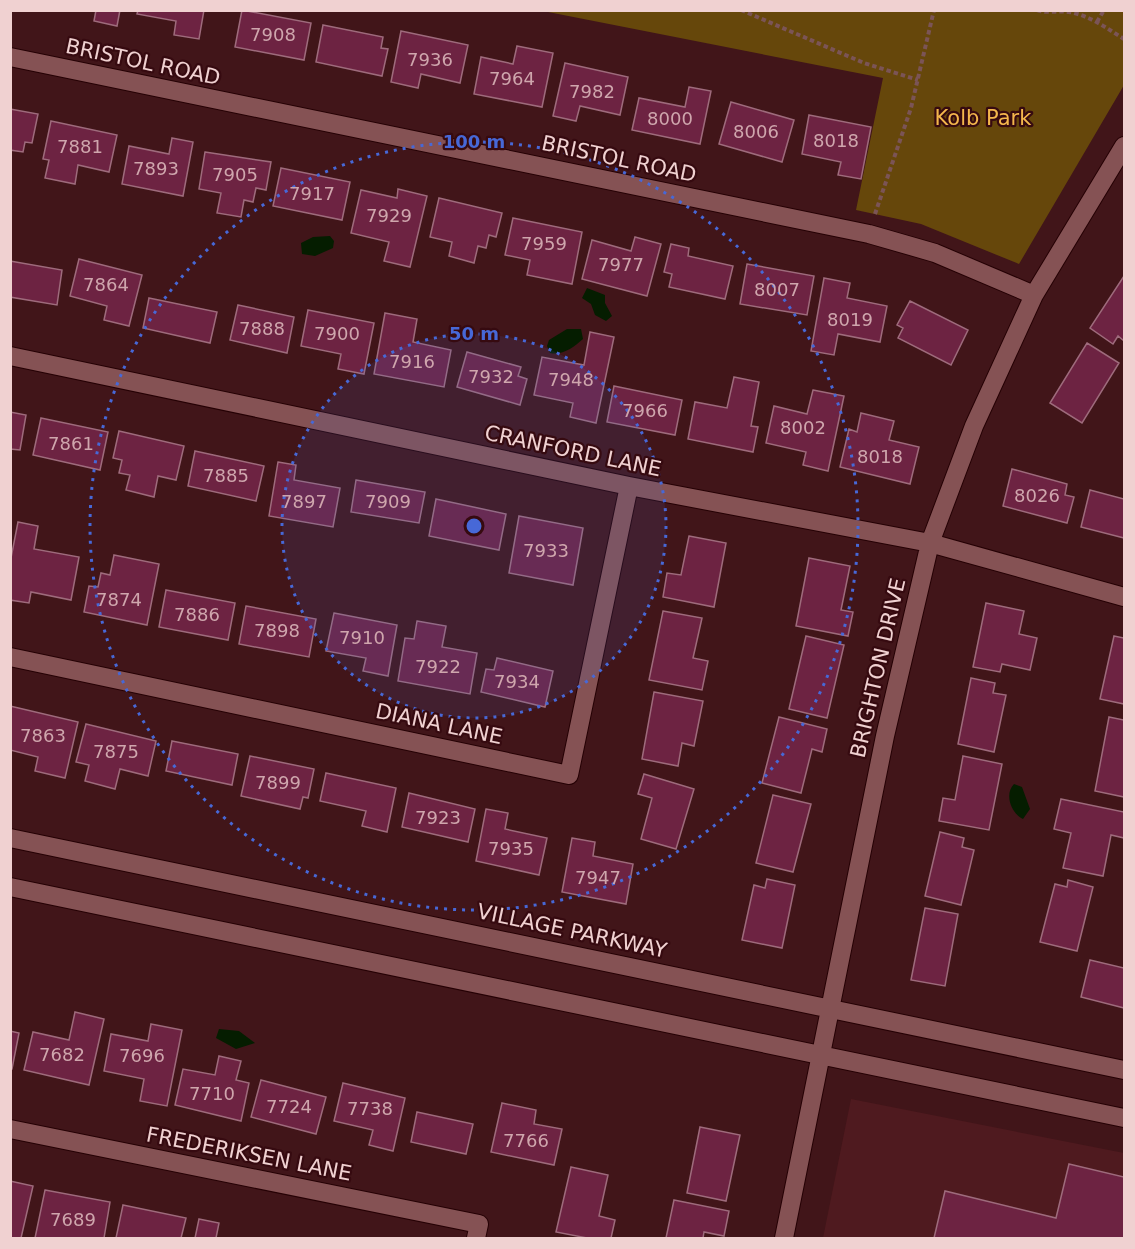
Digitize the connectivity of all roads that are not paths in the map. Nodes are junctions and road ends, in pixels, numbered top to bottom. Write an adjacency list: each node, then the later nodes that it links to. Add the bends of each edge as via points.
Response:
1 (10, 57): 3 (street, BRISTOL ROAD, via 868,234 935,253)
2 (1125, 146): 3 (street, BRIGHTON DRIVE)
3 (1034, 294): 6 (street, BRIGHTON DRIVE, via 974,426)
4 (10, 356): 5 (street, CRANFORD LANE)
5 (629, 486): 6 (street, CRANFORD LANE); 8 (street, DIANA LANE, via 569,775)
6 (930, 543): 7 (street, CRANFORD LANE); 11 (street, BRIGHTON DRIVE, via 885,736)
7 (1125, 597)
8 (10, 657)
9 (10, 838): 11 (street, VILLAGE PARKWAY)
10 (10, 887): 12 (street)
11 (829, 1008): 12 (street, BRIGHTON DRIVE); 13 (street, VILLAGE PARKWAY)
12 (819, 1056): 14 (street); 17 (street, BRIGHTON DRIVE)
13 (1125, 1070)
14 (1125, 1118)
15 (10, 1129): 16 (street, FREDERIKSEN LANE)
16 (478, 1231)
17 (784, 1239)

